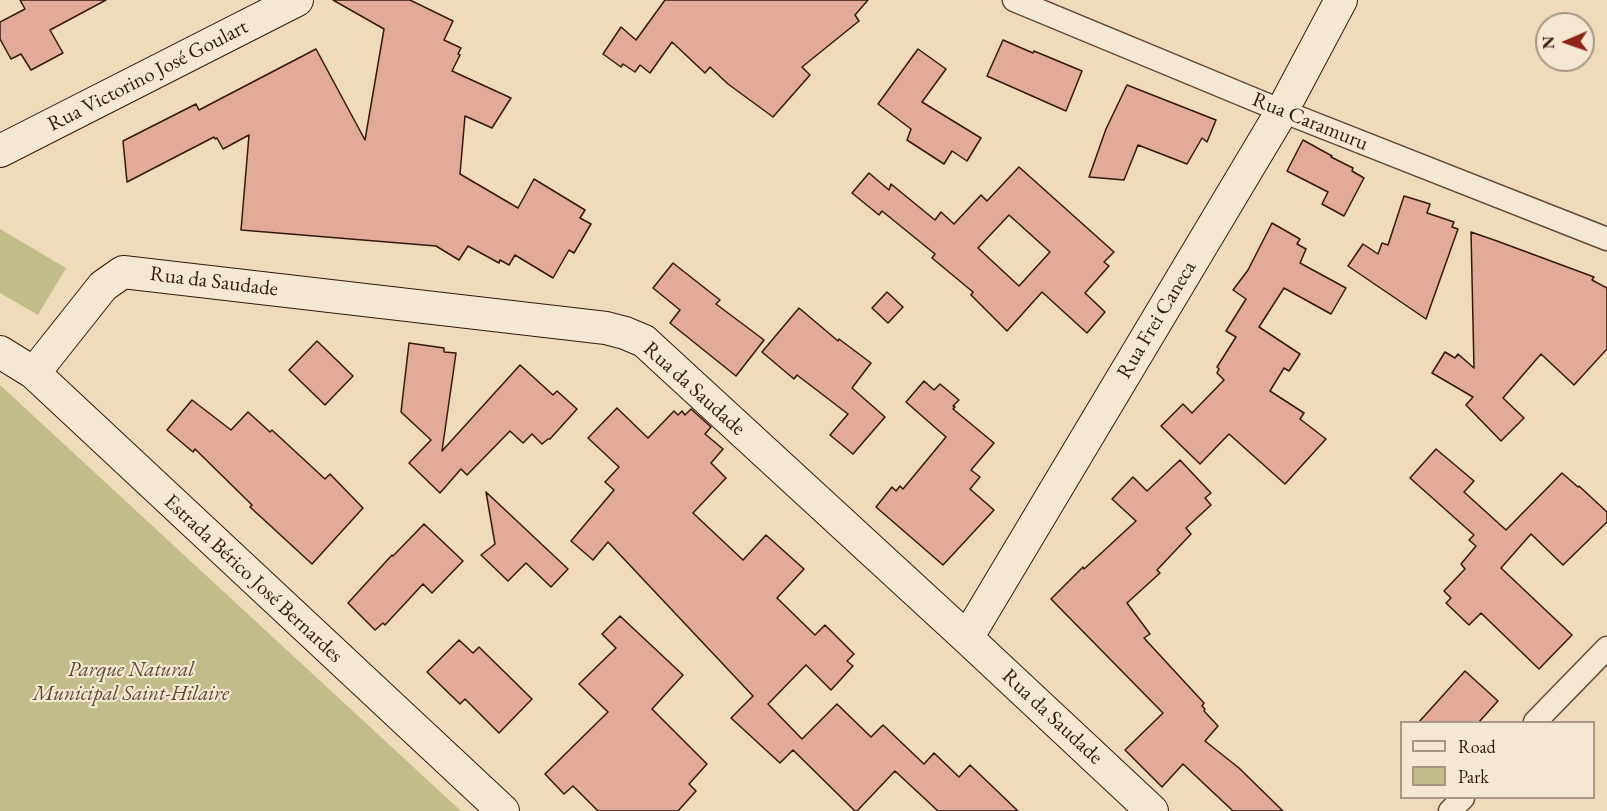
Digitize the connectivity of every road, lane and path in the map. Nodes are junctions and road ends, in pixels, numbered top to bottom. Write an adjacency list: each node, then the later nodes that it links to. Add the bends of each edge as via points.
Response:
1 (297, 0): 5 (street, Rua Victorino José Goulart)
2 (1014, 0): 4 (street, Rua Caramuru)
3 (1341, 0): 4 (street, Rua Frei Caneca)
4 (1282, 111): 6 (street, Rua Caramuru); 9 (street, Rua Frei Caneca)
5 (0, 151)
6 (1607, 239)
7 (0, 352): 8 (street, Estrada Bérico José Bernardes)
8 (34, 373): 9 (street, Rua da Saudade, via 103,286 123,272 625,333 644,341); 13 (street, Estrada Bérico José Bernardes)
9 (966, 638): 14 (street, Rua da Saudade)
10 (1607, 648): 11 (street)
11 (1537, 721)
12 (1462, 799): 15 (street)
13 (503, 811)
14 (1152, 811)
15 (1450, 811)

